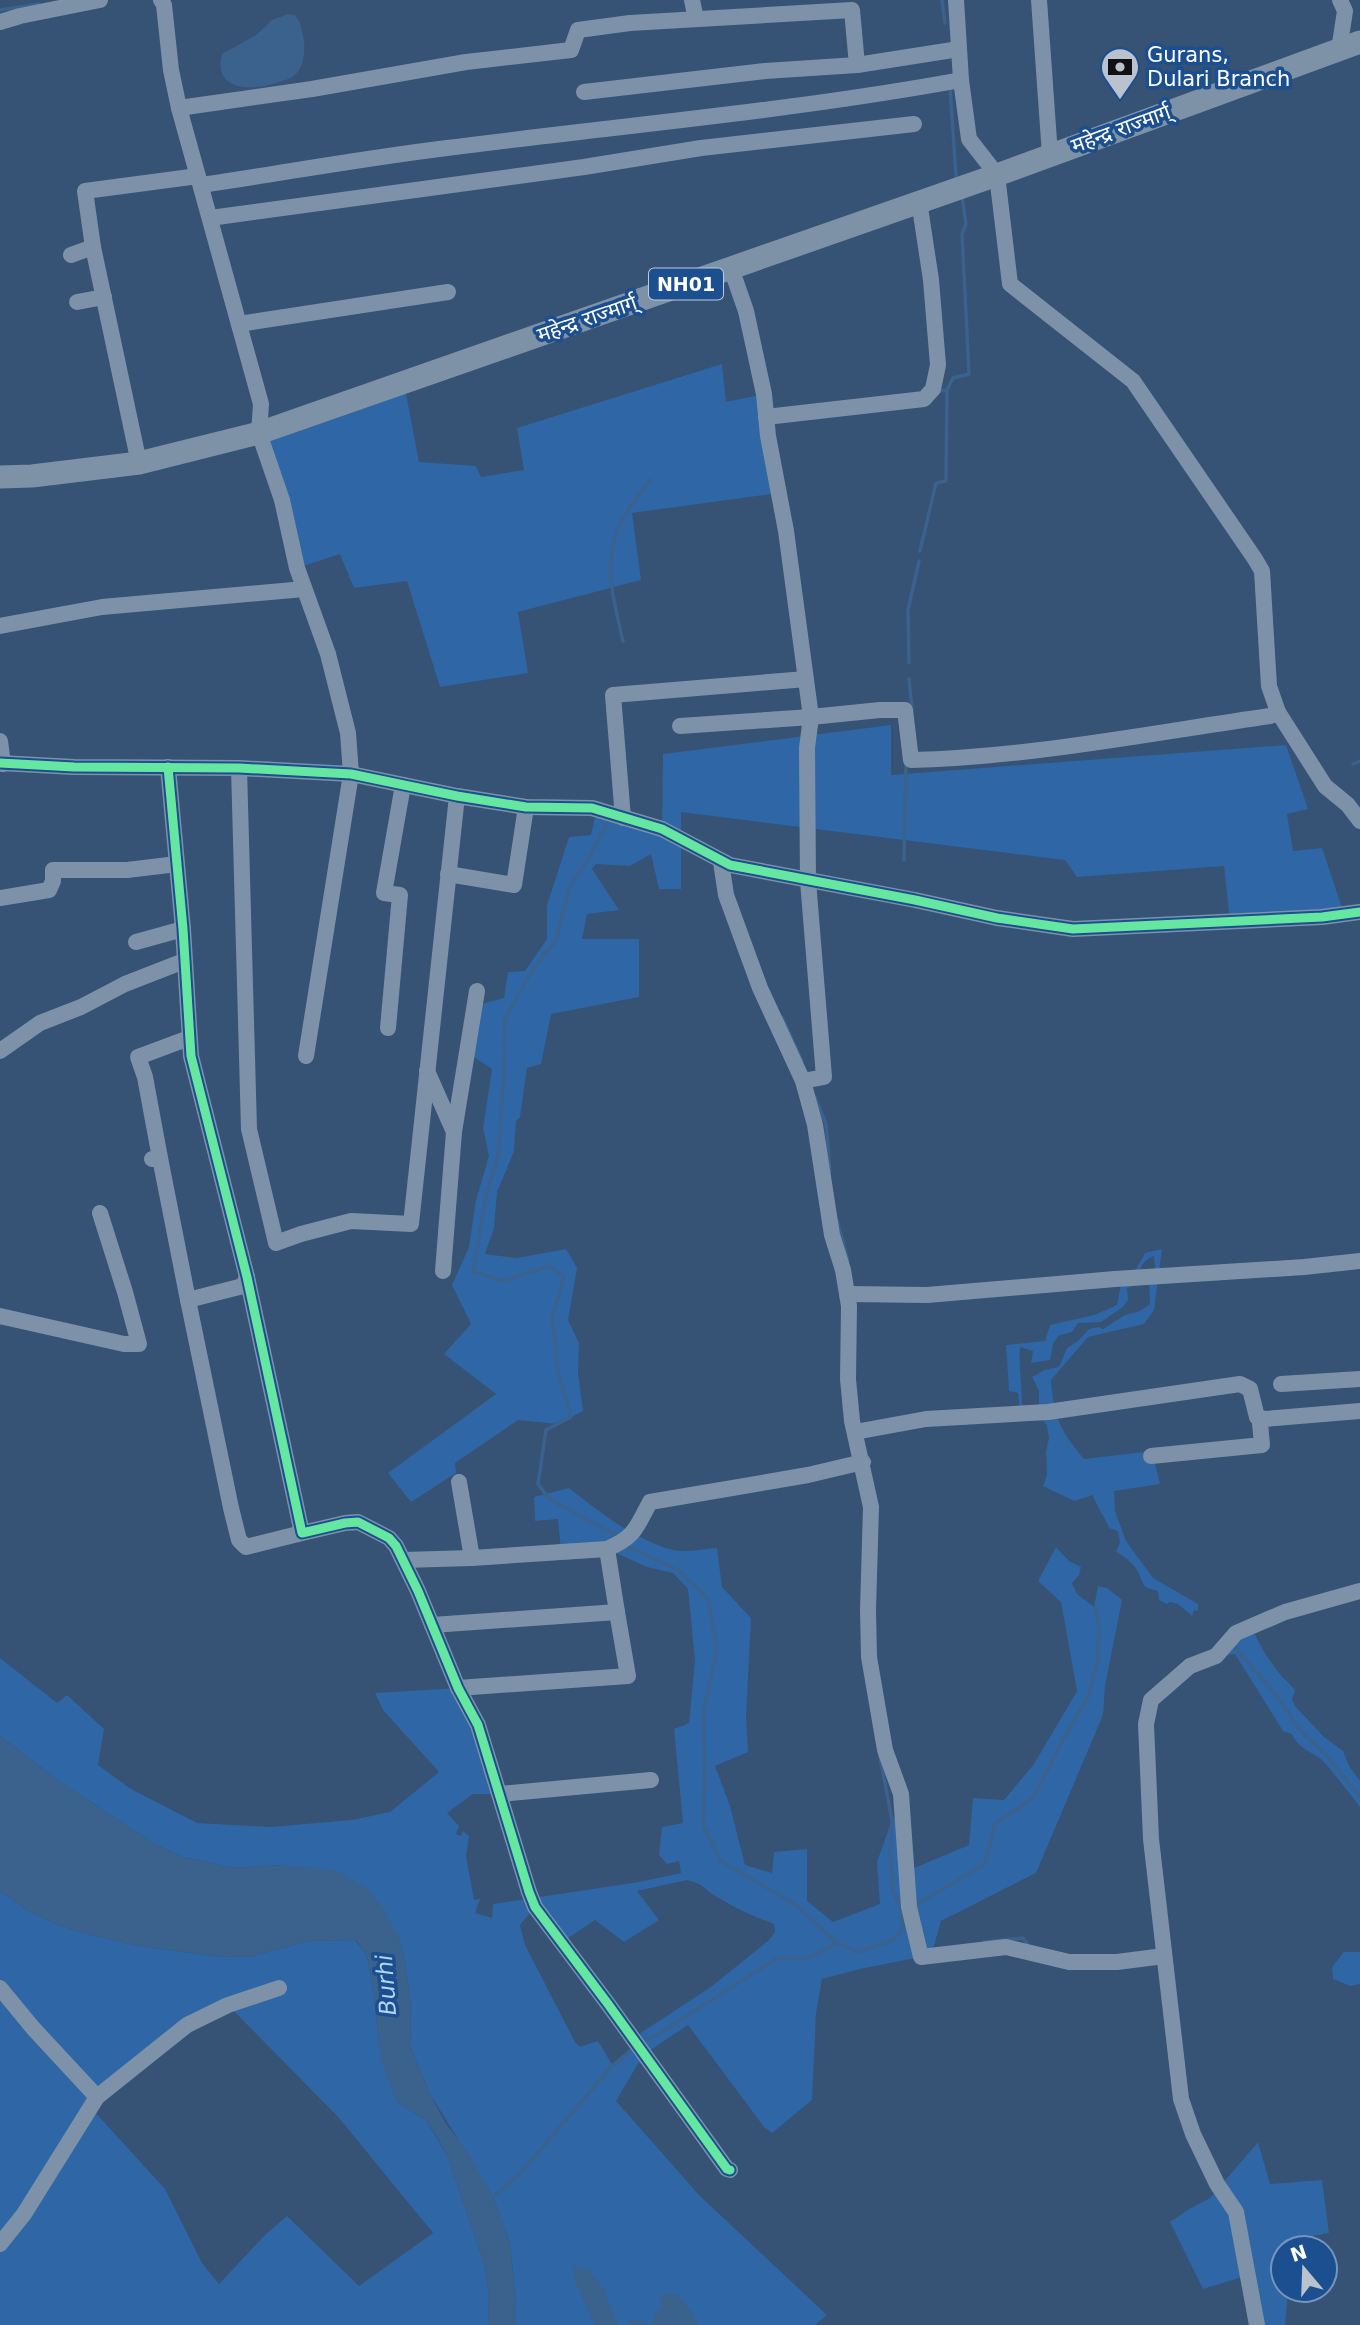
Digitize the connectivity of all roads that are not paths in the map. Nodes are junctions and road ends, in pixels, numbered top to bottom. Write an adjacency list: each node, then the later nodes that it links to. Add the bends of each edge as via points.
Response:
1 (100, 0): 7 (street)
2 (161, 0): 15 (street)
3 (692, 0): 8 (street)
4 (956, 0): 11 (street)
5 (1039, 0): 17 (street)
6 (1340, 0): 10 (street)
7 (70, 3): 9 (street)
8 (696, 19): 12 (street, via 852,10); 15 (street, via 579,30 571,50)
9 (0, 22)
10 (1350, 46): 17 (highway, महेन्द्र राज्मार्ग् / NH01)
11 (959, 49): 12 (street); 13 (street)
12 (858, 65): 14 (street)
13 (961, 80): 18 (street, via 969,139); 19 (street, via 894,93)
14 (584, 92)
15 (179, 108): 19 (street)
16 (914, 124): 21 (street, via 701,148)
17 (1050, 155): 18 (highway, महेन्द्र राज्मार्ग् / NH01)
18 (997, 175): 20 (highway, महेन्द्र राज्मार्ग् / NH01); 36 (street, via 1010,284 1133,381 1262,571 1269,687)
19 (199, 180): 21 (street); 22 (street, via 85,191)
20 (919, 201): 24 (highway, महेन्द्र राज्मार्ग् / NH01); 29 (street, via 936,321 938,365 933,389 925,399)
21 (210, 218): 28 (street)
22 (93, 247): 23 (street); 26 (street)
23 (71, 255)
24 (732, 268): 29 (street, via 753,341); 30 (highway, महेन्द्र राज्मार्ग् / NH01)
25 (448, 292): 28 (street)
26 (104, 297): 27 (street); 31 (street)
27 (77, 302)
28 (239, 324): 30 (street, via 261,404)
29 (766, 417): 35 (street)
30 (259, 433): 31 (highway, महेन्द्र राज्मार्ग् / NH01); 33 (street, via 282,500)
31 (139, 463): 32 (highway, महेन्द्र राज्मार्ग् / NH01)
32 (0, 477)
33 (304, 589): 34 (street, via 102,607); 43 (street, via 328,653 348,733)
34 (0, 626)
35 (806, 679): 37 (street); 47 (street, via 613,695)
36 (1278, 712): 37 (street, via 985,756 911,760 905,710); 48 (street, via 1325,786)
37 (811, 717): 38 (street); 52 (street)
38 (680, 726)
39 (0, 741): 40 (street)
40 (1, 764): 41 (street)
41 (169, 767): 42 (street); 50 (street)
42 (239, 768): 43 (street); 63 (street, via 249,1129 276,1243 352,1221 411,1224)
43 (351, 774): 44 (street); 62 (street)
44 (403, 785): 45 (street); 59 (street, via 384,893 400,895)
45 (457, 796): 46 (street); 51 (street)
46 (526, 807): 47 (street, via 592,808); 51 (street, via 514,885)
47 (623, 818): 49 (street, via 662,829)
48 (1360, 821)
49 (721, 862): 52 (street); 64 (street, via 726,895 760,988)
50 (177, 864): 53 (street, via 127,870 52,870 49,890); 55 (street)
51 (448, 874): 63 (street)
52 (808, 881): 54 (street, via 1073,929); 64 (street, via 824,1077)
53 (0, 898)
54 (1360, 912)
55 (183, 929): 56 (street); 57 (street)
56 (136, 942)
57 (184, 961): 60 (street); 61 (street, via 40,1023)
58 (477, 991): 65 (street)
59 (388, 1028)
60 (189, 1038): 69 (street); 71 (street, via 138,1057)
61 (0, 1051)
62 (306, 1056)
63 (426, 1069): 65 (street)
64 (803, 1081): 70 (street)
65 (454, 1132): 68 (street)
66 (100, 1213): 72 (street, via 139,1344)
67 (1360, 1261): 70 (street, via 927,1295)
68 (443, 1271)
69 (247, 1278): 71 (street, via 243,1286); 81 (street)
70 (847, 1294): 77 (street, via 848,1379)
71 (188, 1300): 81 (street, via 239,1539 246,1547)
72 (0, 1316)
73 (1360, 1379): 74 (street)
74 (1281, 1384)
75 (1360, 1411): 76 (street)
76 (1265, 1419): 77 (street, via 1257,1418 1250,1389 1240,1384 1048,1412 926,1419); 78 (street, via 1260,1423 1262,1445)
77 (855, 1432): 79 (street)
78 (1151, 1456)
79 (863, 1462): 82 (street, via 650,1502 633,1534); 91 (street, via 871,1507 869,1657 885,1750 901,1794 909,1907 921,1957 1006,1947 1069,1962)
80 (459, 1482): 83 (street)
81 (302, 1533): 84 (street, via 358,1522 389,1538)
82 (607, 1549): 83 (street); 86 (street)
83 (472, 1558): 84 (street)
84 (403, 1560): 87 (street)
85 (1360, 1591): 91 (street, via 1284,1612 1236,1633 1216,1656 1190,1665 1151,1700 1146,1724 1151,1826)
86 (617, 1612): 87 (street); 88 (street, via 628,1676)
87 (432, 1625): 88 (street)
88 (458, 1688): 90 (street, via 478,1725)
89 (651, 1780): 90 (street)
90 (500, 1794): 95 (street, via 535,1907)
91 (1164, 1956): 97 (street, via 1181,2099 1217,2184 1236,2212)
92 (0, 1988): 94 (street)
93 (279, 1988): 94 (street, via 187,2025)
94 (97, 2097): 96 (street, via 24,2214)
95 (730, 2170)
96 (0, 2244)
97 (1257, 2325)

